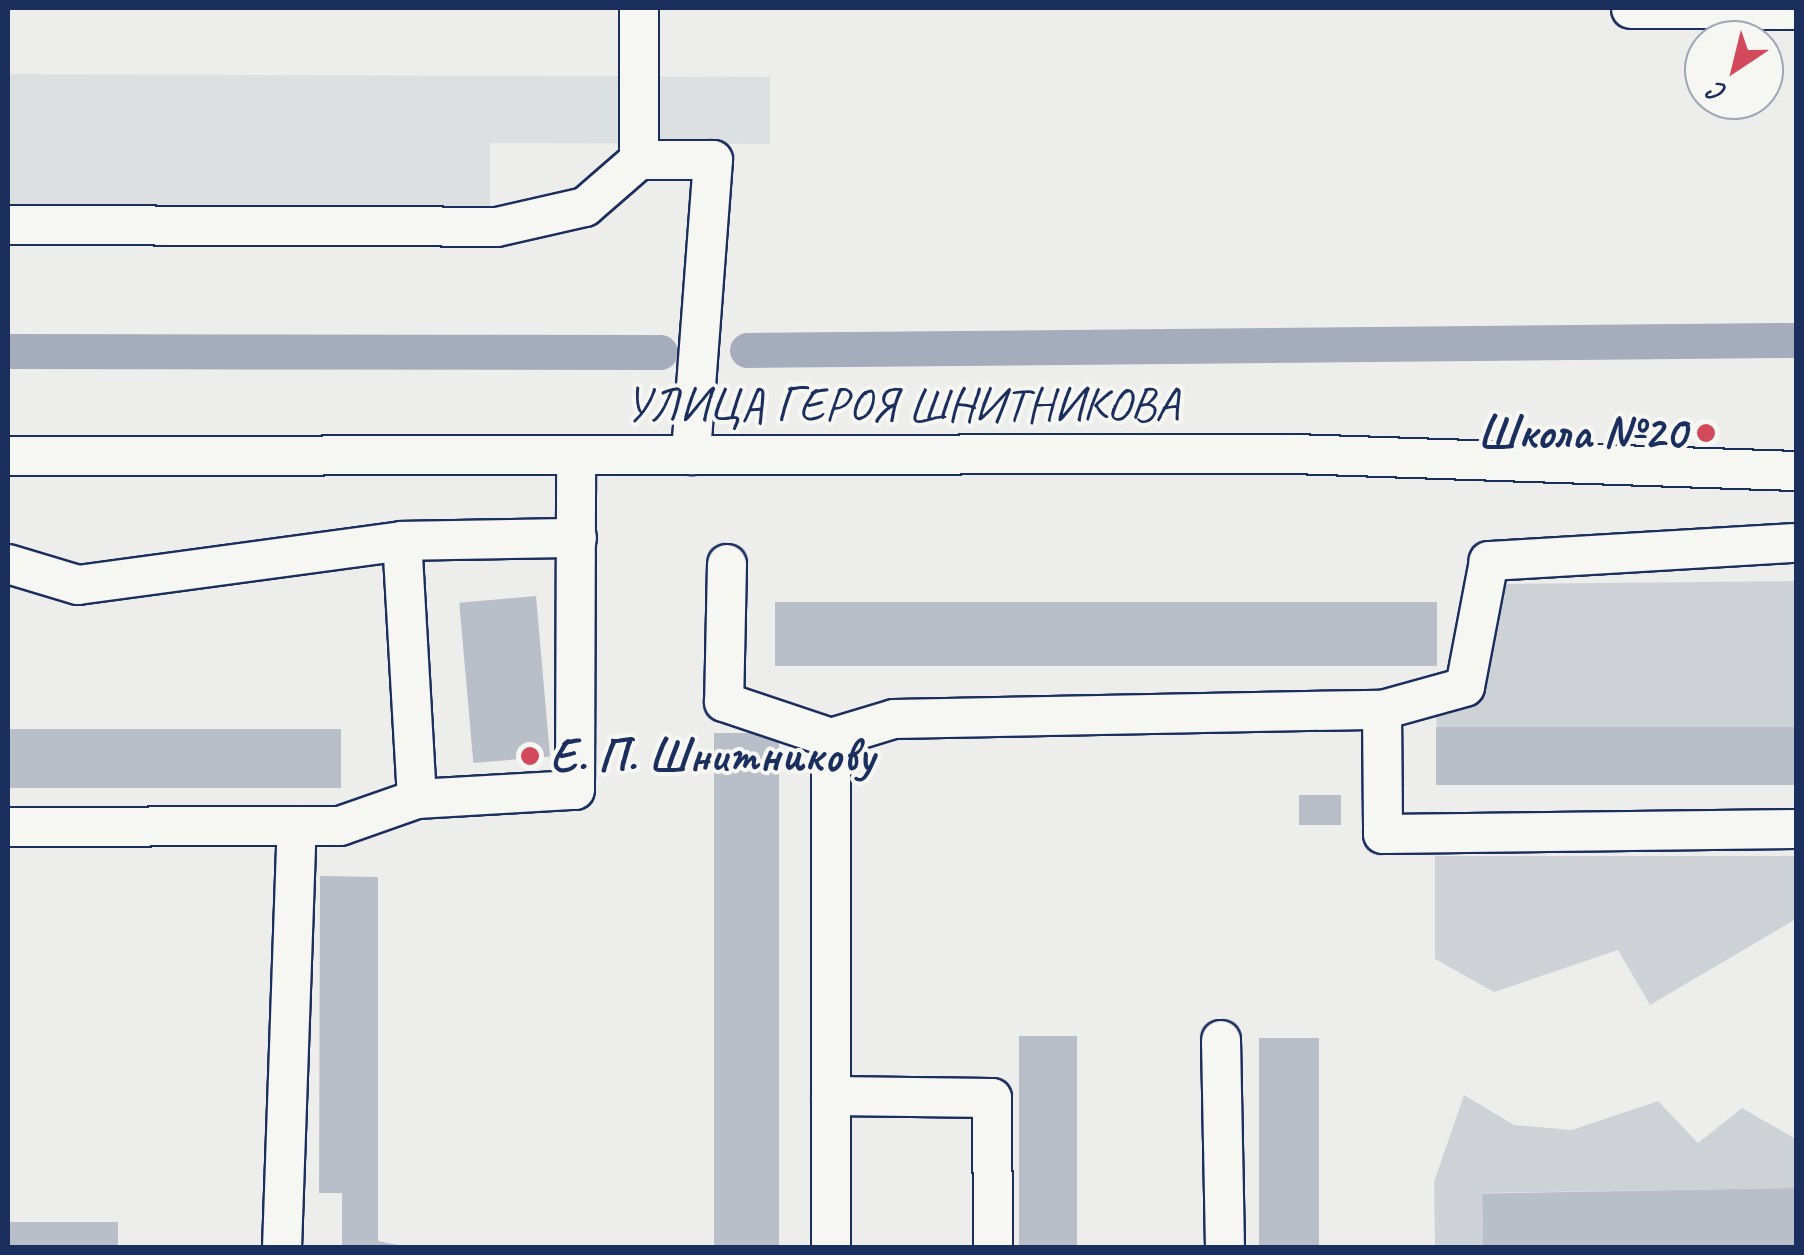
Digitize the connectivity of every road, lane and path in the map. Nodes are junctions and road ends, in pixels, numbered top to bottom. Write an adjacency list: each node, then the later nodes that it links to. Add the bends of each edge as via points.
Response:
1 (639, 8): 4 (street)
2 (1631, 10): 3 (street)
3 (1796, 10)
4 (639, 160): 5 (street, via 585,207 497,227); 6 (street, via 713,160)
5 (8, 225)
6 (691, 455): 8 (street, УЛИЦА ГЕРОЯ ШНИТНИКОВА); 9 (street, УЛИЦА ГЕРОЯ ШНИТНИКОВА, via 1294,454)
7 (8, 456): 8 (street, УЛИЦА ГЕРОЯ ШНИТНИКОВА)
8 (576, 456): 10 (street)
9 (1796, 471)
10 (577, 538): 11 (street); 17 (street, via 575,790)
11 (402, 540): 13 (street, via 78,585); 17 (street)
12 (1794, 543): 15 (street, via 1488,561 1465,687)
13 (8, 564)
14 (727, 564): 16 (street, via 724,702)
15 (1382, 710): 16 (street, via 894,719); 20 (street, via 1383,834)
16 (832, 738): 22 (street)
17 (417, 799): 18 (street, via 340,826)
18 (298, 826): 19 (street); 23 (street)
19 (8, 827)
20 (1796, 830)
21 (1221, 1040): 26 (street)
22 (831, 1096): 24 (street); 25 (street, via 992,1098)
23 (282, 1248)
24 (831, 1248)
25 (993, 1248)
26 (1225, 1248)

